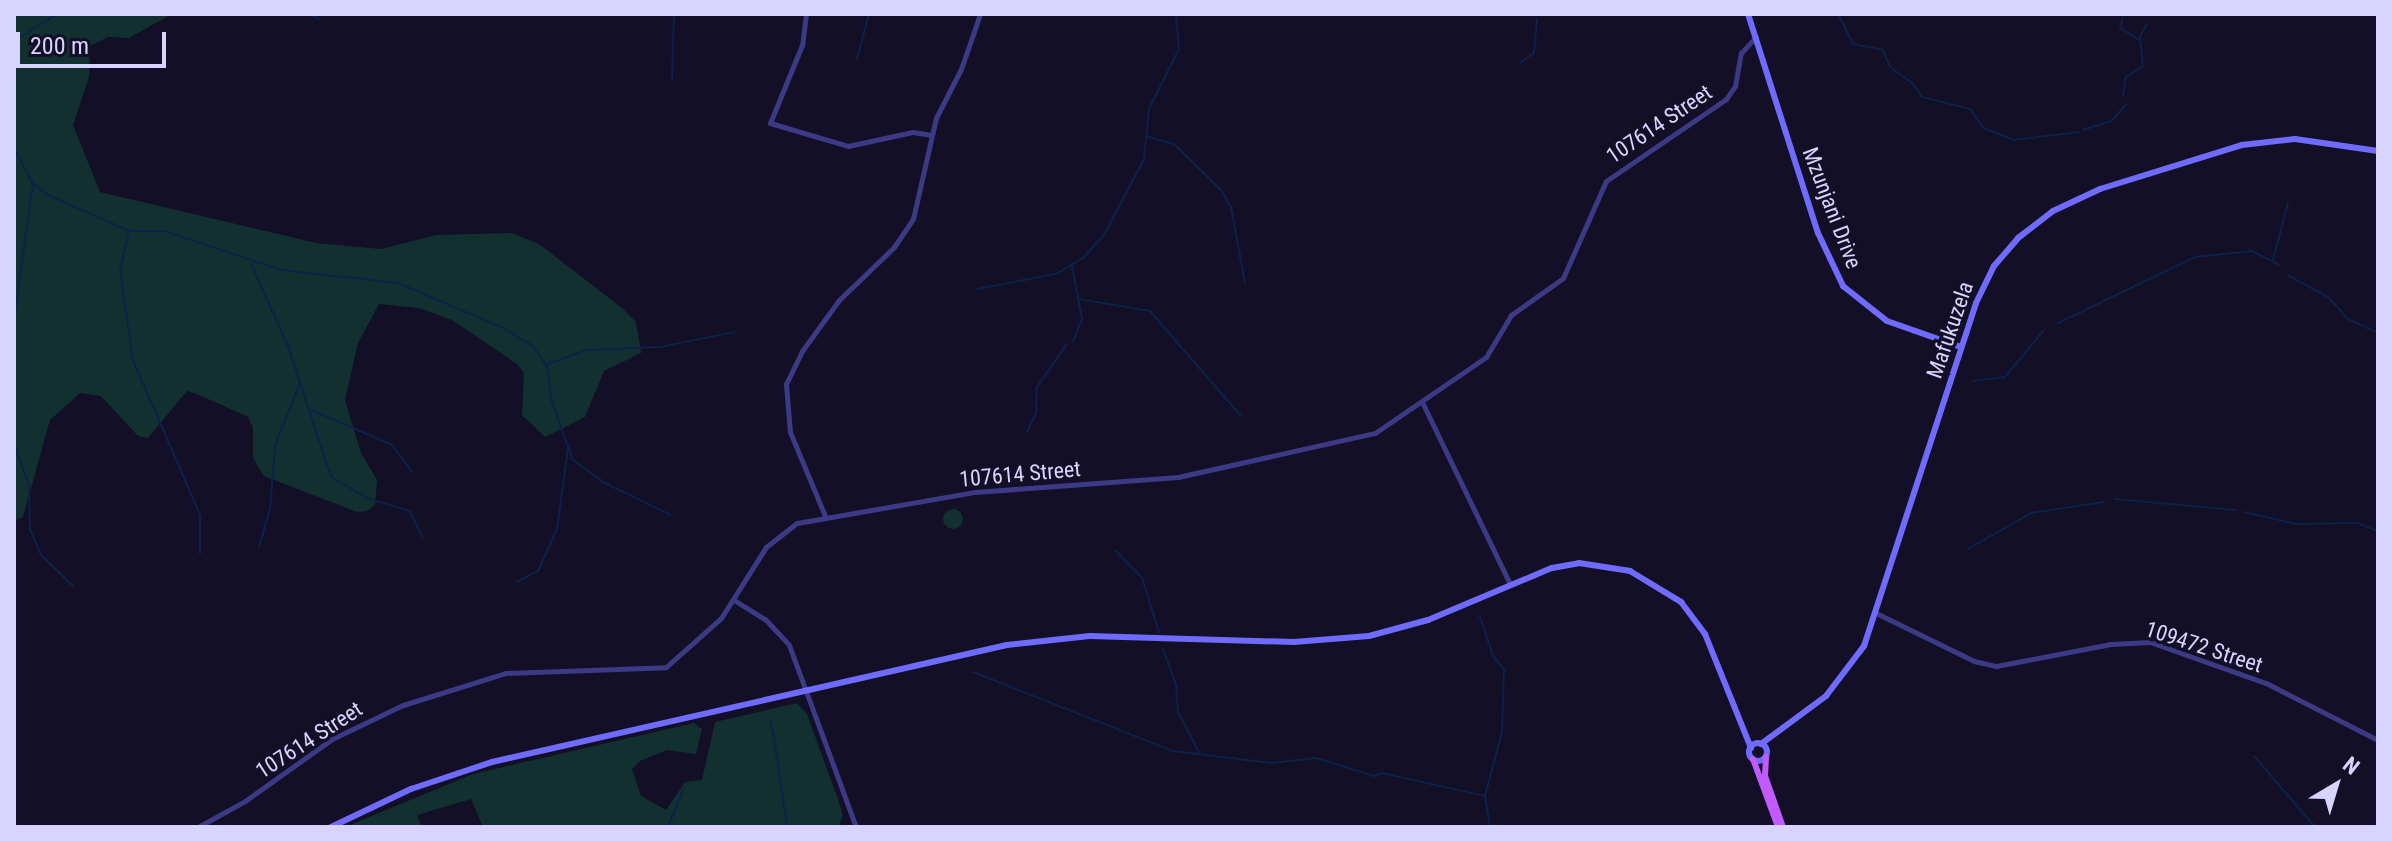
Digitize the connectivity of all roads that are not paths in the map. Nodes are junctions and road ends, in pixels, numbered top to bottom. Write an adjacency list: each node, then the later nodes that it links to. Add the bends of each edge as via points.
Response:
1 (806, 14): 5 (street, via 802,45 770,123 848,146 913,132)
2 (980, 14): 5 (street)
3 (1748, 14): 4 (main road, Mzunjani Drive)
4 (1756, 37): 7 (main road, Mzunjani Drive, via 1818,233 1843,286 1887,321); 8 (street, 107614 Street, via 1741,53 1735,86 1726,99 1606,181 1563,278 1511,315 1486,357)
5 (932, 135): 9 (street, via 923,194 904,235 839,300 802,351 786,384 790,432)
6 (2378, 151): 7 (main road, Mafukuzela, via 2309,140 2259,141 2075,201 2035,223 2004,253 1982,290)
7 (1961, 347): 12 (main road, Mafukuzela)
8 (1422, 402): 9 (street, 107614 Street, via 1368,436 1196,474 975,492); 10 (street)
9 (825, 516): 11 (street, 107614 Street, via 797,523 774,539)
10 (1510, 584): 13 (main road, via 1428,620 1369,636 1294,642 1052,639); 16 (main road, via 1552,568 1592,563 1655,582 1696,620)
11 (734, 600): 13 (street, via 781,634); 19 (street, 107614 Street, via 688,650 660,669 506,673 403,705 332,739 245,801)
12 (1878, 614): 14 (main road, Mafukuzela, via 1840,681); 15 (street, 109472 Street, via 1974,661 1996,666 2120,642 2150,642 2266,683)
13 (807, 691): 20 (main road, via 492,762 411,789); 21 (street)
14 (1781, 731): 16 (main road); 17 (main road)
15 (2378, 740)
16 (1757, 745): 17 (main road); 18 (main road)
17 (1767, 754): 18 (main road); 22 (main road, via 1765,776)
18 (1753, 759): 22 (main road)
19 (198, 827)
20 (331, 827)
21 (856, 827)
22 (1780, 827)

